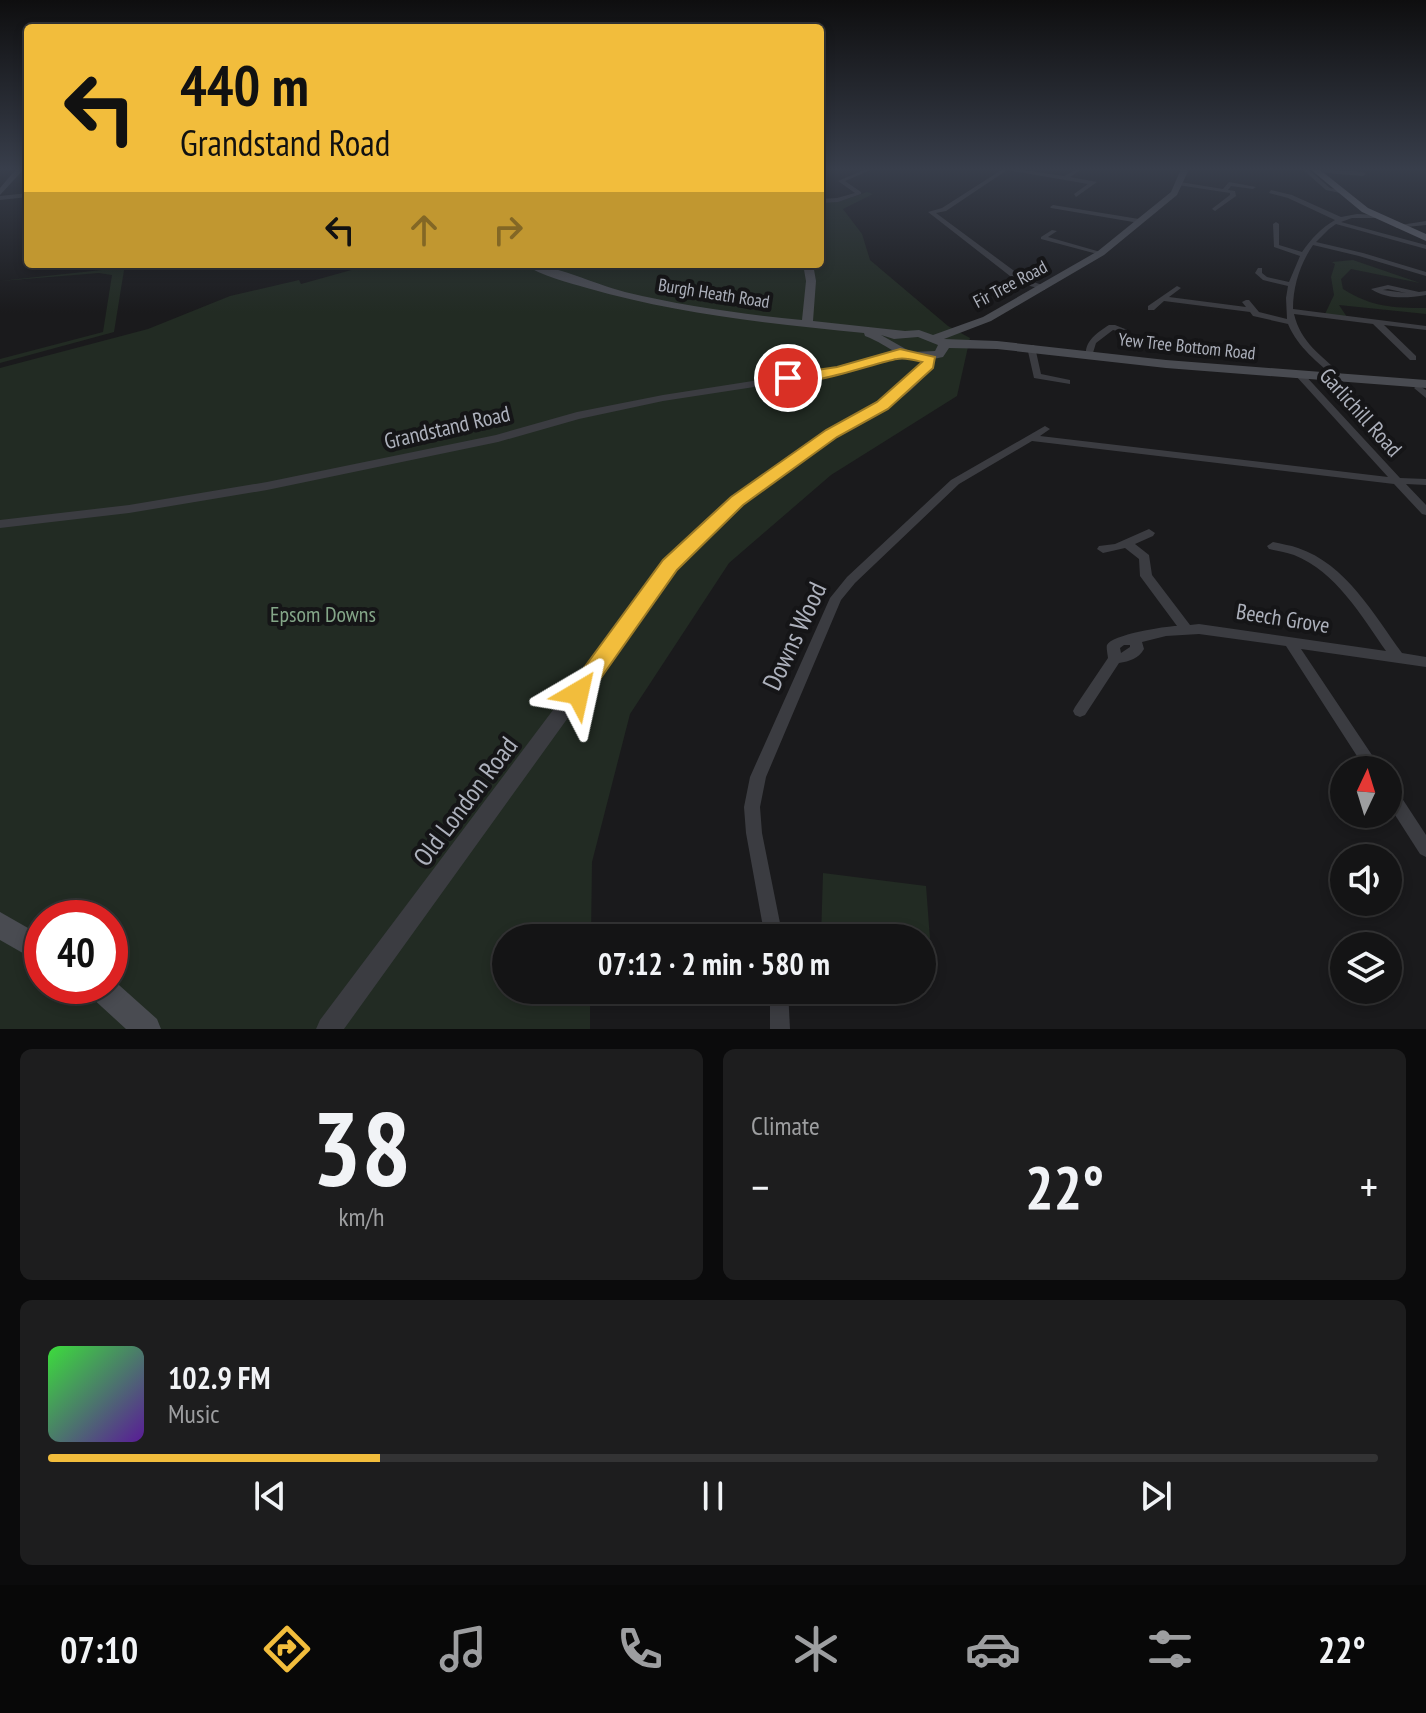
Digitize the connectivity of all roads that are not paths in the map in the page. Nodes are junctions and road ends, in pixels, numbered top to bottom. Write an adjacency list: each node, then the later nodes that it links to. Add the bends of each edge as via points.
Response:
1 (947, 217): 23 (street, via 1022,281)
2 (1121, 217): 8 (street)
3 (1144, 217): 8 (main road, Fir Tree Road)
4 (1330, 217): 7 (street)
5 (1366, 217): 7 (street)
6 (1378, 217): 11 (highway)
7 (1337, 220): 14 (street); 15 (street)
8 (1139, 221): 16 (main road, Fir Tree Road)
9 (1426, 223): 11 (street)
10 (1276, 224): 17 (street, via 1276,246)
11 (1397, 226): 13 (highway)
12 (1054, 231): 16 (street, via 1043,238)
13 (1426, 238)
14 (1311, 243): 17 (street); 21 (street)
15 (1426, 247)
16 (1101, 253): 23 (main road, Fir Tree Road)
17 (1304, 255): 22 (street)
18 (539, 268): 31 (main road, Burgh Heath Road, via 665,305)
19 (809, 268): 31 (main road)
20 (1260, 269): 22 (street, via 1265,279)
21 (1426, 274)
22 (1292, 285): 28 (street)
23 (1042, 288): 34 (main road, Fir Tree Road, via 987,319)
24 (1177, 288): 26 (street)
25 (1423, 294): 25 (street, via 1394,296 1375,289 1388,287)
26 (1164, 299): 27 (street); 30 (street, via 1248,306 1264,318)
27 (1151, 308)
28 (1290, 311): 29 (street); 30 (street)
29 (1376, 322): 32 (street); 44 (street)
30 (1292, 323): 46 (street, via 1307,347)
31 (807, 325): 33 (main road, Burgh Heath Road)
32 (1426, 328)
33 (851, 330): 36 (main road, Burgh Heath Road); 39 (main road, Burgh Heath Road)
34 (952, 330): 37 (main road, Fir Tree Road); 38 (main road, Fir Tree Road)
35 (1126, 331): 42 (street, via 1110,324 1091,344)
36 (901, 333): 37 (main road, Burgh Heath Road); 39 (main road)
37 (919, 333): 38 (main road, Yew Tree Bottom Road)
38 (940, 341): 40 (main road, Yew Tree Bottom Road); 43 (main road, Fir Tree Road, via 939,354)
39 (889, 344): 41 (main road, Burgh Heath Road)
40 (1031, 347): 42 (main road, Yew Tree Bottom Road); 47 (street, via 1037,376)
41 (900, 353): 43 (main road); 54 (street, Grandstand Road, via 838,371 577,416 280,484)
42 (1089, 354): 45 (main road, Yew Tree Bottom Road)
43 (928, 357): 73 (street, Old London Road, via 926,368 883,406 832,433 737,501 670,565)
44 (1413, 358)
45 (1299, 374): 46 (main road, Yew Tree Bottom Road); 51 (street, Garlichill Road)
46 (1339, 377): 48 (main road, Yew Tree Bottom Road)
47 (1067, 382)
48 (1423, 389)
49 (1045, 429): 50 (street, Downs Wood)
50 (1031, 438): 51 (street); 67 (street, Downs Wood, via 955,482 836,598 758,777 752,807)
51 (1394, 480): 52 (street); 53 (street, Garlichill Road)
52 (1426, 482)
53 (1426, 512)
54 (0, 524)
55 (1149, 533): 56 (street)
56 (1127, 543): 58 (street); 59 (street, via 1145,558 1146,576)
57 (1273, 546): 61 (street, via 1326,565)
58 (1103, 549)
59 (1186, 629): 60 (street, Beech Grove); 63 (street, Beech Grove, via 1113,646 1115,659)
60 (1289, 641): 61 (street, Beech Grove); 64 (street)
61 (1398, 658): 62 (street, Beech Grove)
62 (1426, 662)
63 (1080, 711)
64 (1365, 756)
65 (1402, 812): 66 (street)
66 (1426, 849)
67 (771, 924)
68 (0, 925): 69 (main road)
69 (24, 940)
70 (120, 1004): 72 (main road)
71 (779, 1004): 74 (street)
72 (147, 1029)
73 (329, 1029)
74 (780, 1029)

